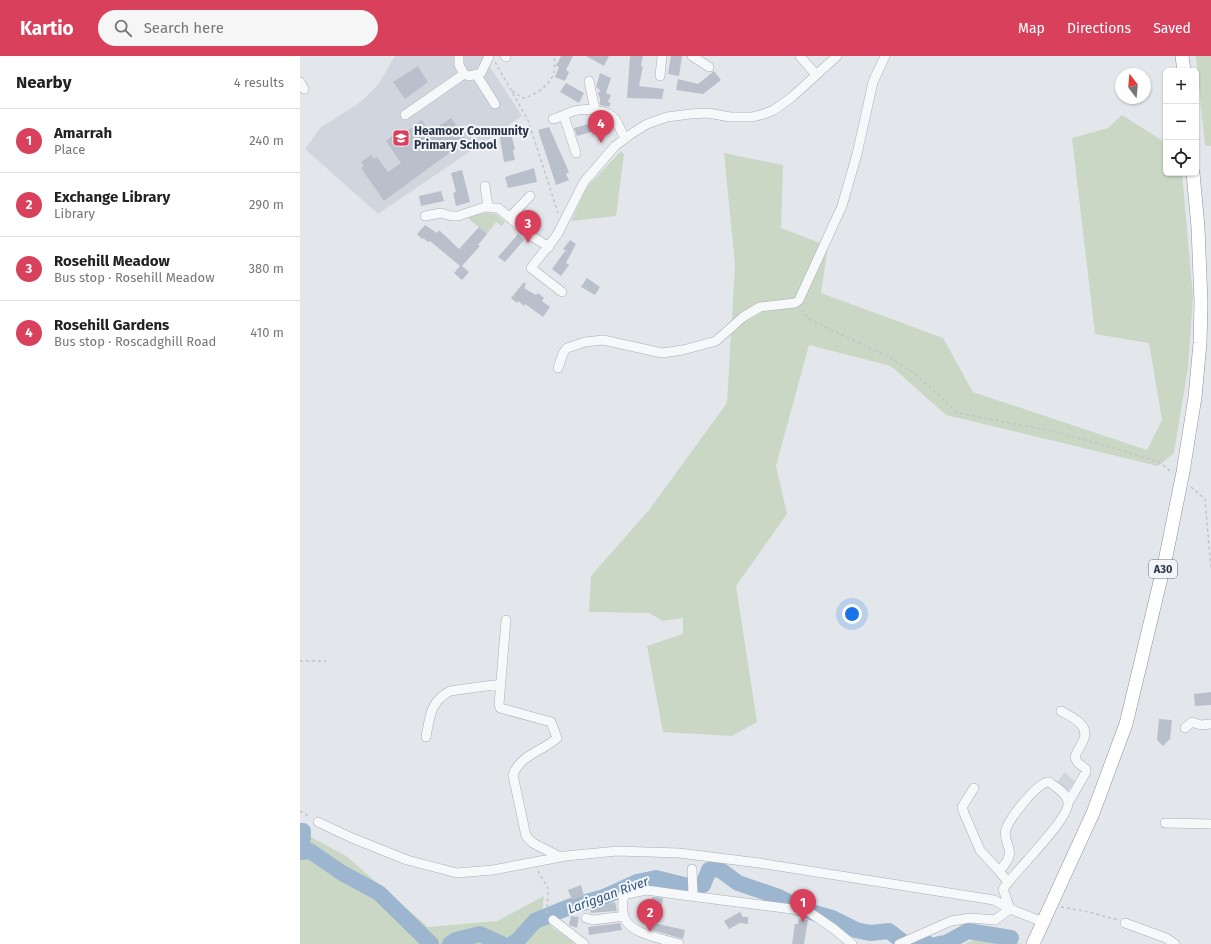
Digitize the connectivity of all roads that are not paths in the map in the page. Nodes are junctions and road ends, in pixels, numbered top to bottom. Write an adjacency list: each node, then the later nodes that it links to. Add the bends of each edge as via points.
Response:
1 (459, 56): 11 (street, via 459,65)
2 (662, 56): 14 (street)
3 (692, 56): 9 (street)
4 (800, 56): 13 (street)
5 (837, 56): 13 (street)
6 (885, 56): 31 (street, via 874,82 842,206 799,300 794,303 760,307 742,317 716,341 683,350 662,353 603,340 585,342 567,348)
7 (1182, 56): 10 (highway)
8 (491, 58): 12 (street, via 481,73)
9 (709, 67)
10 (1184, 68)
11 (464, 74): 12 (street); 18 (street)
12 (476, 74): 16 (street)
13 (816, 75): 21 (street, via 792,97 764,114 730,117 708,113 667,117 647,124)
14 (660, 76)
15 (589, 81): 17 (street)
16 (495, 104)
17 (595, 110): 19 (street, via 574,111); 21 (street, via 615,118)
18 (405, 115)
19 (564, 116): 20 (street); 22 (street)
20 (554, 119)
21 (625, 138): 29 (street, via 584,182)
22 (576, 153)
23 (1193, 176): 52 (highway, A30, via 1200,281 1200,344 1195,397 1165,561 1126,724 1093,812)
24 (485, 186): 26 (street)
25 (530, 196): 28 (street)
26 (488, 207): 27 (street, via 458,216 441,213); 28 (street, via 498,208)
27 (425, 216)
28 (510, 217): 29 (street)
29 (549, 246): 30 (street, via 530,268)
30 (562, 292)
31 (558, 368)
32 (506, 620): 33 (street)
33 (501, 684): 37 (street, via 450,691 443,695 432,707); 43 (street, via 500,708 545,719 551,722 555,730 557,738 525,758 513,775 526,836 533,843)
34 (1060, 712): 39 (street, via 1078,720 1084,734 1084,740 1075,758 1086,772)
35 (1211, 724): 36 (street, via 1201,725 1192,722)
36 (1185, 728)
37 (426, 737)
38 (974, 788): 45 (street, via 962,808 980,850)
39 (1068, 803): 45 (street, via 1066,796 1053,784 1047,782 1040,785 1017,810 1007,827 1006,835 1010,850 1005,864); 46 (street, via 1058,825)
40 (1173, 813): 42 (street, via 1168,823)
41 (318, 822): 43 (street, via 407,860 457,873 493,870)
42 (1211, 824)
43 (560, 857): 48 (street, via 618,851 679,853 994,900)
44 (692, 869): 47 (street)
45 (998, 871): 46 (street)
46 (1008, 882): 48 (street, via 1003,889)
47 (691, 895): 49 (street, via 646,890 623,895); 56 (street, via 808,911)
48 (1010, 909): 52 (street); 57 (street, via 995,920 971,918 951,921)
49 (624, 916): 51 (street, via 593,920); 55 (street, via 630,926)
50 (550, 917): 54 (street)
51 (586, 918)
52 (1043, 922): 58 (highway, A30)
53 (1126, 922): 59 (street)
54 (584, 944)
55 (679, 944)
56 (852, 944)
57 (899, 944)
58 (1033, 944)
59 (1175, 944)

